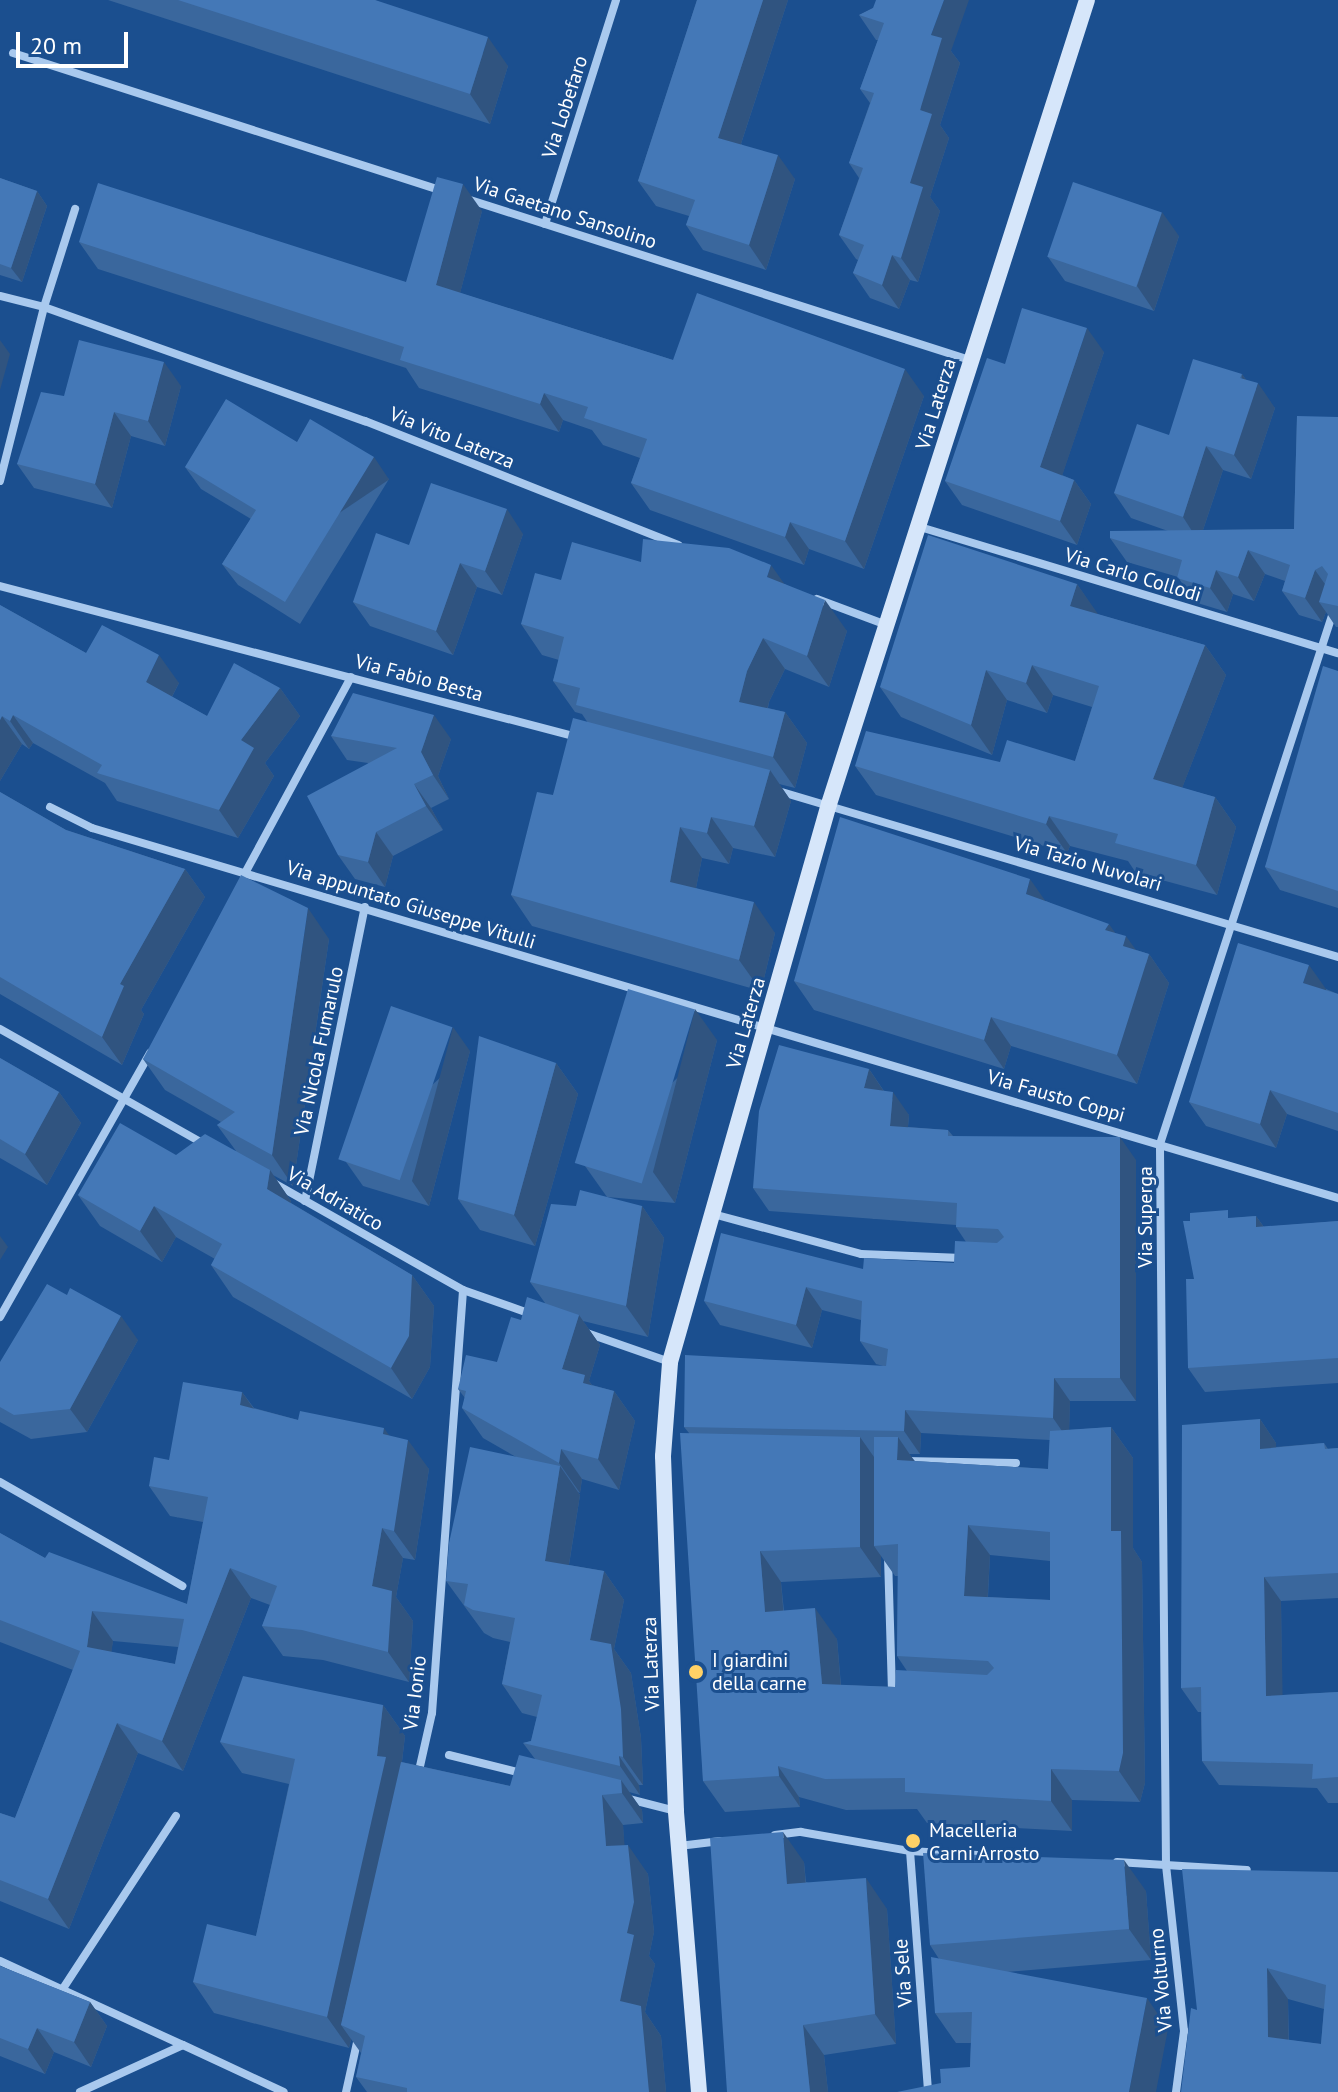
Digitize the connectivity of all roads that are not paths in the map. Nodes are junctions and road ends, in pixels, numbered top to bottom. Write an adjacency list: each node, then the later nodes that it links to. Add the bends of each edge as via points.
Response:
1 (616, 0): 5 (street, Via Lobefaro)
2 (1087, 0): 8 (street, Via Laterza)
3 (13, 53): 5 (street, Via Gaetano Sansolino)
4 (75, 209): 7 (street)
5 (545, 224): 8 (street, Via Gaetano Sansolino)
6 (0, 296): 7 (street, Via Vito Laterza)
7 (44, 307): 9 (street); 11 (street, Via Vito Laterza, via 365,421)
8 (970, 360): 10 (street, Via Laterza)
9 (0, 481)
10 (920, 527): 15 (street, Via Laterza); 16 (street, Via Carlo Collodi)
11 (686, 548)
12 (0, 586): 18 (street, Via Fabio Besta)
13 (801, 592): 15 (street)
14 (1338, 597): 16 (street, Via Superga)
15 (887, 626): 21 (street, Via Laterza)
16 (1323, 649): 17 (street, Via Carlo Collodi); 26 (street, Via Superga)
17 (1338, 653)
18 (351, 677): 19 (street, Via Fabio Besta); 23 (street)
19 (582, 738)
20 (767, 788): 21 (street)
21 (829, 804): 26 (street, Via Tazio Nuvolari); 28 (street, Via Laterza)
22 (50, 807): 23 (street, Via appuntato Giuseppe Vitulli, via 92,828)
23 (246, 872): 24 (street); 25 (street, Via appuntato Giuseppe Vitulli)
24 (239, 885)
25 (365, 907): 28 (street, Via appuntato Giuseppe Vitulli); 36 (street, Via Nicola Fumarulo)
26 (1230, 922): 27 (street, Via Tazio Nuvolari); 32 (street, Via Superga)
27 (1338, 957)
28 (765, 1028): 32 (street, Via Fausto Coppi); 37 (street, Via Laterza)
29 (0, 1029): 31 (street)
30 (153, 1045): 31 (street)
31 (125, 1099): 33 (street); 40 (street)
32 (1160, 1144): 35 (street, Via Fausto Coppi); 62 (street, Via Superga)
33 (222, 1154)
34 (264, 1177): 36 (street, Via Adriatico)
35 (1338, 1198)
36 (305, 1201): 39 (street, Via Adriatico)
37 (712, 1214): 38 (street, via 861,1254); 43 (street, Via Laterza)
38 (967, 1258)
39 (463, 1290): 41 (street, Via Adriatico); 52 (street, Via Ionio, via 432,1713)
40 (0, 1317)
41 (552, 1321)
42 (567, 1326): 43 (street)
43 (670, 1362): 54 (street, Via Laterza)
44 (888, 1460): 45 (street)
45 (1016, 1463)
46 (0, 1482): 48 (street)
47 (888, 1538): 49 (street, via 888,1692)
48 (182, 1586)
49 (903, 1693)
50 (449, 1755): 51 (street)
51 (540, 1777)
52 (413, 1793)
53 (616, 1796): 54 (street)
54 (676, 1811): 58 (street, Via Laterza)
55 (176, 1816): 65 (street)
56 (755, 1837): 59 (street, via 801,1832)
57 (740, 1839): 58 (street)
58 (679, 1846): 71 (street, Via Laterza)
59 (910, 1851): 60 (street); 72 (street, Via Sele)
60 (1030, 1858)
61 (1106, 1862): 62 (street)
62 (1166, 1865): 63 (street); 73 (street, Via Volturno, via 1184,2031)
63 (1260, 1871)
64 (0, 1961): 65 (street)
65 (62, 1990): 67 (street)
66 (360, 2032): 70 (street)
67 (183, 2045): 68 (street); 69 (street)
68 (80, 2092)
69 (284, 2092)
70 (346, 2092)
71 (699, 2092)
72 (928, 2092)
73 (1176, 2092)

